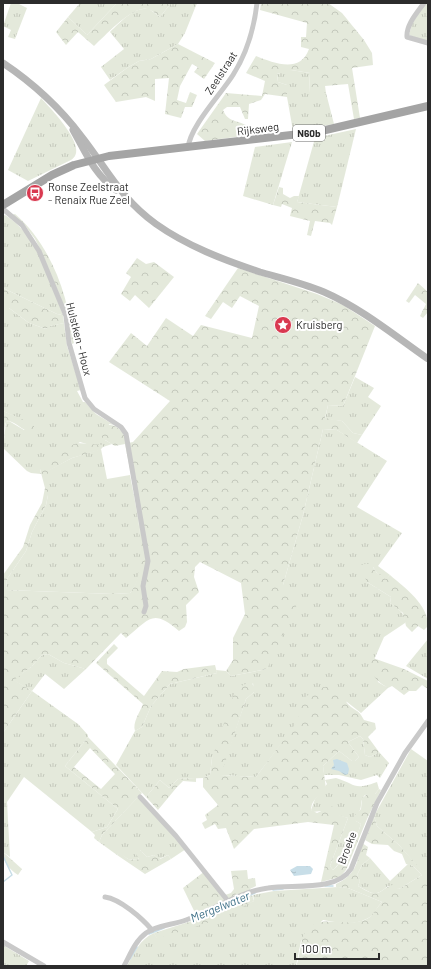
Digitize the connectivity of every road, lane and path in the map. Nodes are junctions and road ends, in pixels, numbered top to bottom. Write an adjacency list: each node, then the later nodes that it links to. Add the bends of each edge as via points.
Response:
1 (257, 3): 7 (street, Zeelstraat, via 244,56 192,134)
2 (424, 3): 3 (street, via 412,20 407,34 409,39)
3 (428, 43)
4 (3, 63): 6 (main road, via 45,95)
5 (428, 106): 7 (main road, Rijksweg / N60b, via 317,132)
6 (66, 119): 8 (main road); 9 (main road)
7 (188, 148): 8 (main road, Rijksweg / N60b)
8 (99, 159): 9 (main road, Rijksweg / N60b); 10 (main road, via 114,184)
9 (89, 162): 10 (main road, via 107,184); 11 (main road, N60b, via 52,175)
10 (126, 196): 13 (main road, via 154,222 190,244 230,261 324,292 351,306)
11 (3, 205)
12 (3, 209): 14 (street, Hulstken - Houx, via 22,226 35,243 66,316 69,343 85,398 94,409 121,427 126,434 148,561 143,586 146,606)
13 (428, 359)
14 (144, 612)
15 (428, 721): 18 (street, Broeke, via 405,753 377,803 351,869 345,877 325,884 258,890)
16 (140, 797): 18 (street, via 176,836)
17 (105, 897): 19 (street, via 111,898 144,920)
18 (228, 901): 19 (street, Broeke, via 186,920)
19 (152, 930): 22 (street, Broeke, via 139,940)
20 (3, 942): 21 (street)
21 (44, 966)
22 (124, 966)

